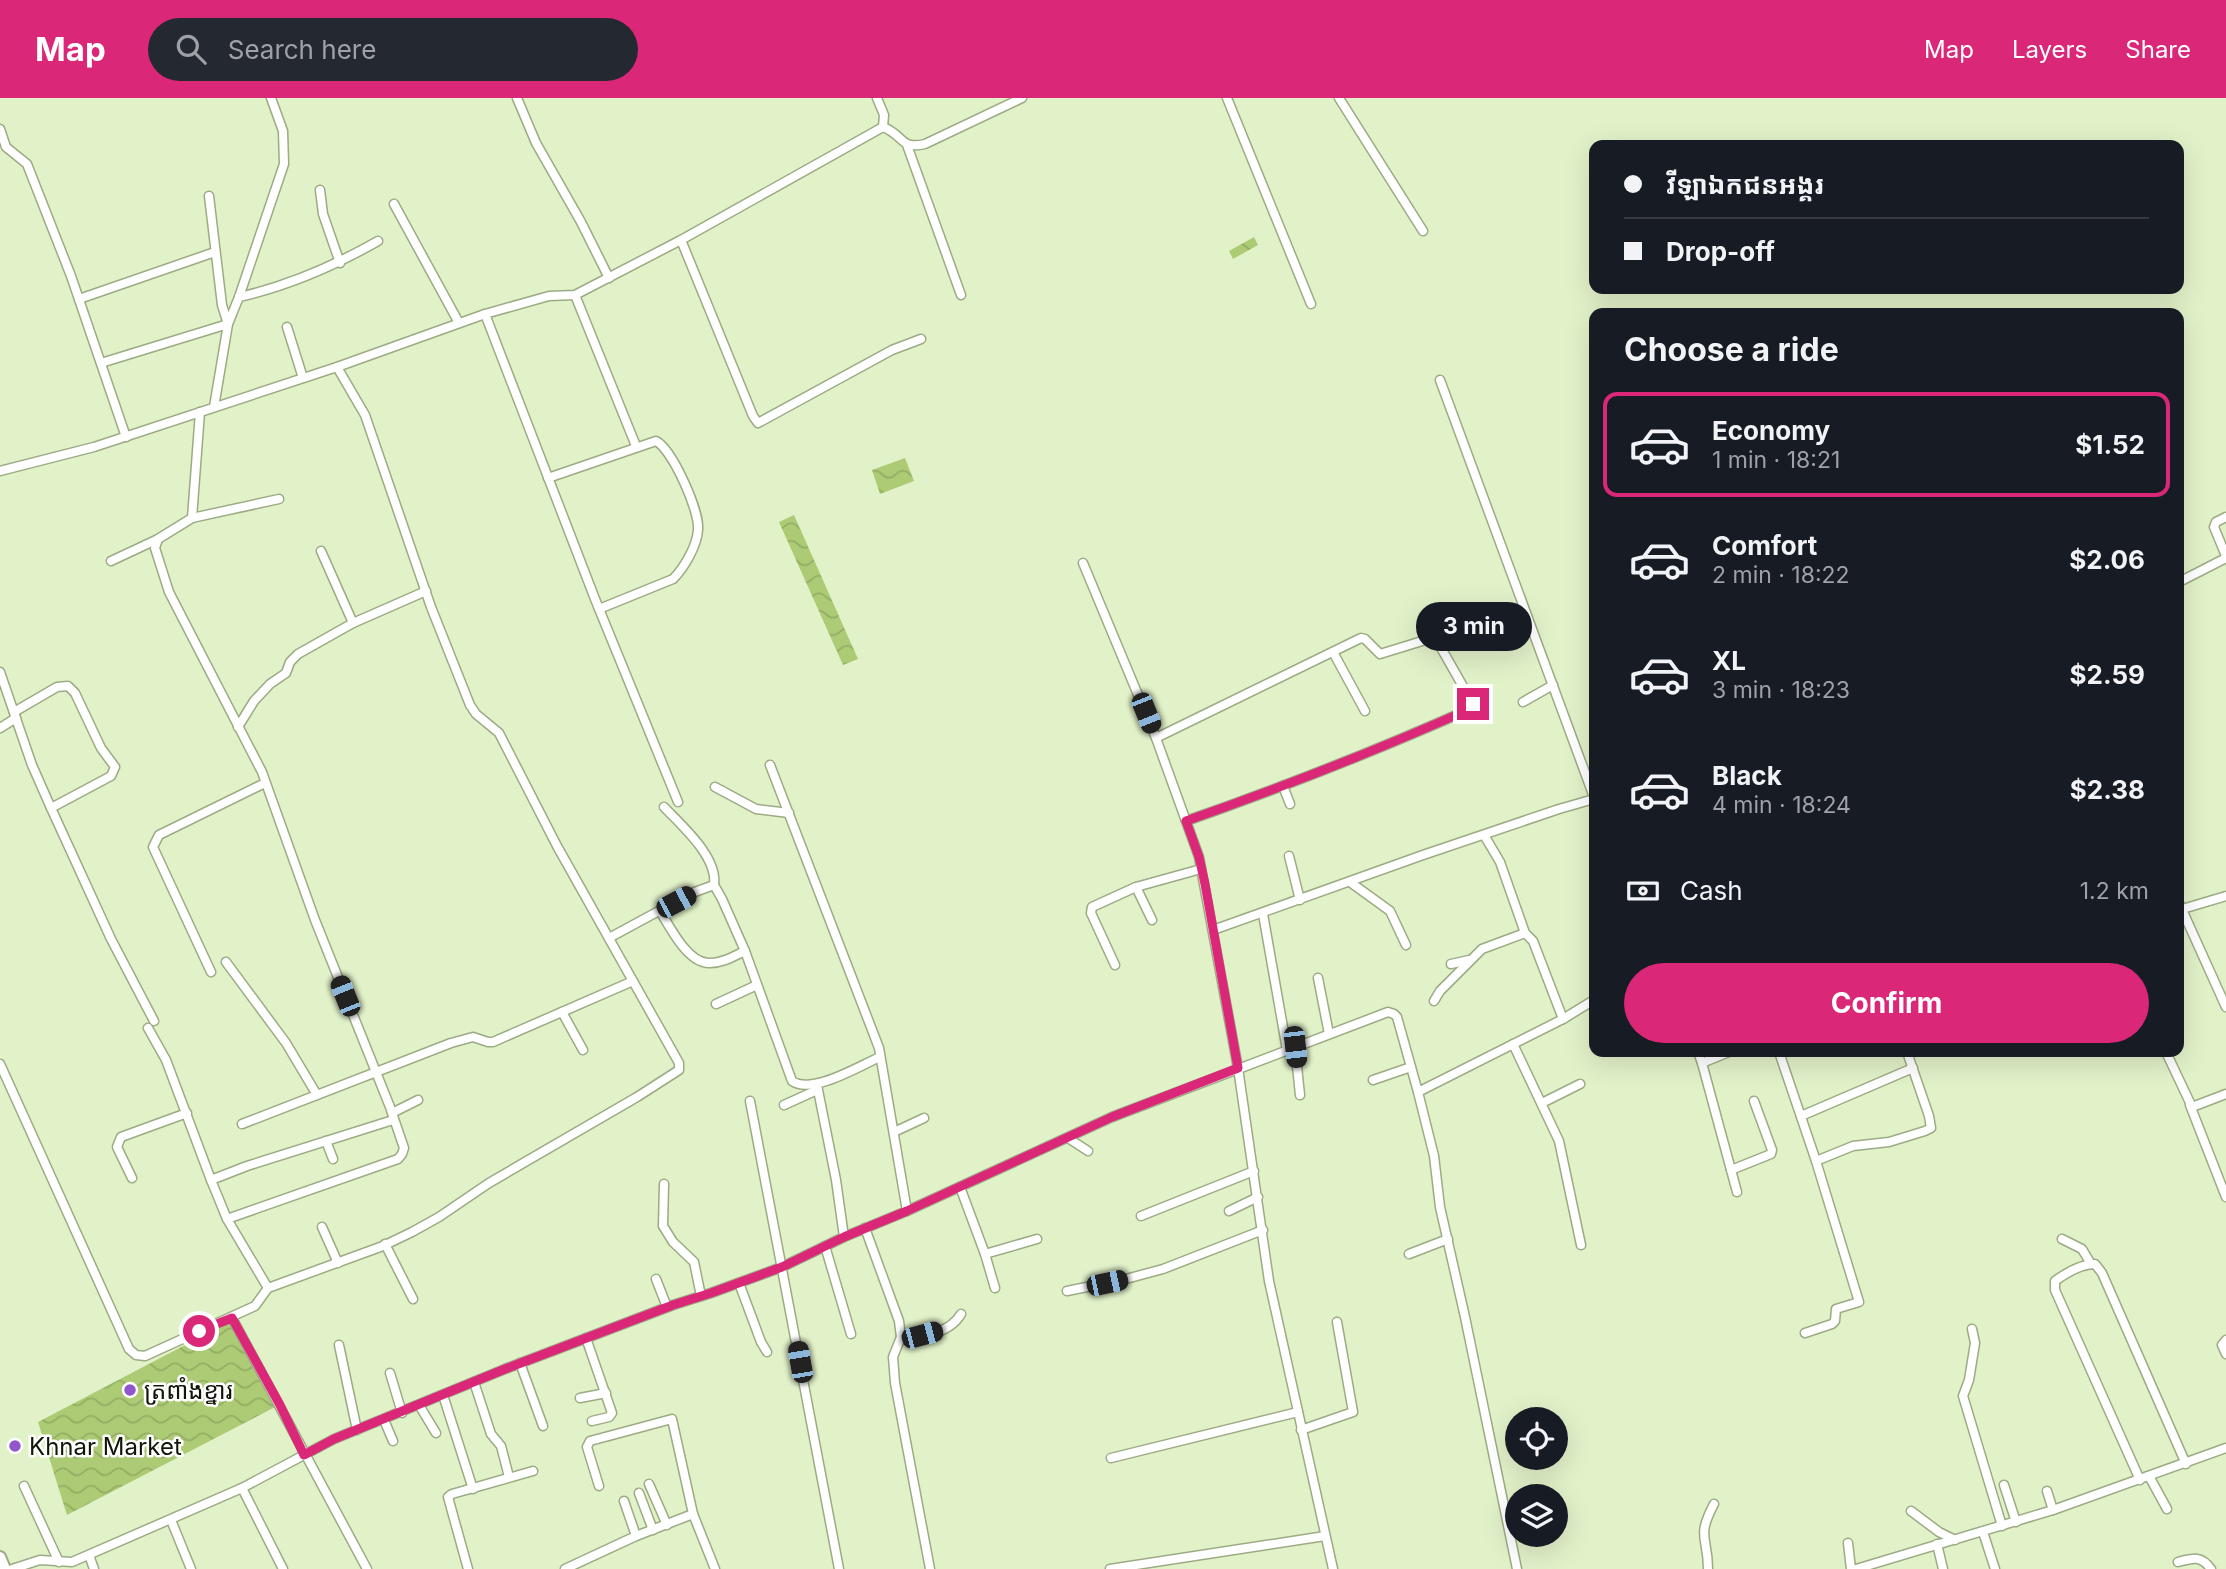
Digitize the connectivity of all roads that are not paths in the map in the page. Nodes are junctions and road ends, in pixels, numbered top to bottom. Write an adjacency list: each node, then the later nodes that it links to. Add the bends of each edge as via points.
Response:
1 (271, 98): 21 (street, via 283,131 284,164)
2 (517, 98): 18 (street)
3 (877, 98): 7 (street)
4 (1023, 98): 9 (street, via 925,144)
5 (1227, 98): 23 (street)
6 (1339, 98): 13 (street)
7 (883, 127): 9 (street); 14 (street)
8 (0, 129): 22 (street, via 6,146 27,164)
9 (906, 145): 20 (street)
10 (320, 190): 17 (street)
11 (209, 196): 16 (street)
12 (394, 204): 25 (street)
13 (1423, 231)
14 (681, 240): 18 (street); 28 (street, via 758,422 892,350)
15 (378, 241): 17 (street)
16 (215, 252): 22 (street); 26 (street)
17 (340, 263): 21 (street)
18 (609, 278): 19 (street)
19 (575, 295): 24 (street, via 549,296); 36 (street)
20 (961, 295)
21 (239, 297): 26 (street)
22 (79, 299): 29 (street)
23 (1311, 304)
24 (485, 314): 25 (street); 38 (street)
25 (459, 323): 30 (street)
26 (228, 324): 29 (street); 33 (street)
27 (287, 327): 31 (street)
28 (921, 340)
29 (101, 363): 35 (street)
30 (337, 368): 31 (street); 48 (street, via 365,415)
31 (303, 379): 33 (street)
32 (1440, 380): 53 (street)
33 (214, 407): 34 (street)
34 (200, 412): 35 (street); 41 (street)
35 (126, 437): 37 (street)
36 (636, 446): 38 (street); 49 (street, via 656,441 667,450 697,517 698,534 673,579)
37 (0, 471)
38 (548, 478): 49 (street)
39 (279, 499): 41 (street)
40 (2226, 517): 44 (street, via 2214,527)
41 (192, 518): 42 (street)
42 (158, 539): 45 (street); 58 (street, via 155,548 169,592)
43 (321, 551): 50 (street)
44 (2226, 557): 47 (street)
45 (111, 561)
46 (1083, 563): 59 (street)
47 (2184, 579)
48 (426, 591): 50 (street); 87 (street, via 470,705 499,733)
49 (599, 609): 66 (street)
50 (353, 622): 58 (street, via 294,657 286,673 247,711)
51 (1333, 652): 55 (street); 59 (street); 63 (street, via 1361,638 1380,654 1436,639 1472,707)
52 (0, 672): 56 (street)
53 (1553, 685): 54 (street); 62 (street)
54 (1523, 702)
55 (1365, 711)
56 (15, 715): 57 (street); 69 (street); 69 (street, via 57,687 68,685 114,767 111,776)
57 (0, 727)
58 (239, 727): 61 (street)
59 (1156, 738): 71 (street)
60 (770, 765): 70 (street)
61 (265, 783): 94 (street, via 153,842); 119 (street)
62 (1589, 784)
63 (1283, 786): 67 (street); 71 (street)
64 (715, 787): 70 (street, via 756,809)
65 (1589, 800): 72 (street)
66 (678, 802)
67 (1290, 804)
68 (664, 807): 76 (street, via 701,847 712,867)
69 (51, 808): 133 (street)
70 (789, 813): 108 (street)
71 (1186, 821): 74 (street)
72 (1484, 835): 75 (street); 86 (street, via 1500,862)
73 (1289, 856): 79 (street)
74 (1201, 869): 77 (street); 85 (street)
75 (1350, 882): 79 (street); 88 (street, via 1390,911)
76 (713, 885): 81 (street); 89 (street)
77 (1136, 887): 84 (street); 93 (street, via 1092,907)
78 (2226, 895): 80 (street)
79 (1300, 900): 82 (street)
80 (2184, 906)
81 (660, 911): 87 (street); 89 (street, via 685,950 705,964)
82 (1263, 914): 85 (street); 106 (street)
83 (2184, 916): 101 (street)
84 (1152, 920)
85 (1213, 930): 117 (street)
86 (1525, 933): 90 (street, via 1482,949); 103 (street, via 1533,941)
87 (609, 938): 96 (street)
88 (1406, 945)
89 (746, 951): 97 (street)
90 (1470, 960): 92 (street); 98 (street)
91 (226, 962): 125 (street)
92 (1451, 964)
93 (1115, 965)
94 (211, 972)
95 (1318, 978): 104 (street)
96 (633, 981): 102 (street); 164 (street, via 679,1063 676,1073 439,1217)
97 (757, 985): 100 (street); 122 (street, via 792,1081)
98 (1434, 1001)
99 (1589, 1003): 103 (street)
100 (716, 1004)
101 (2226, 1007)
102 (562, 1012): 107 (street); 119 (street, via 493,1042 473,1037)
103 (1563, 1018): 105 (street)
104 (1329, 1034): 106 (street); 116 (street, via 1388,1012 1394,1014)
105 (1513, 1044): 123 (street); 130 (street)
106 (1291, 1048): 117 (street); 126 (street)
107 (583, 1050)
108 (880, 1057): 122 (street); 138 (street)
109 (1700, 1057): 114 (street)
110 (1716, 1057): 114 (street)
111 (1781, 1057): 134 (street)
112 (1909, 1057): 118 (street)
113 (2168, 1057): 132 (street)
114 (1702, 1063): 144 (street)
115 (0, 1064): 181 (street, via 129,1349 145,1356)
116 (1411, 1067): 120 (street); 123 (street)
117 (1238, 1068): 139 (street); 145 (street)
118 (1913, 1068): 134 (street); 143 (street, via 1930,1128 1889,1142 1853,1146)
119 (376, 1073): 125 (street); 135 (street)
120 (1373, 1080)
121 (1580, 1084): 130 (street)
122 (817, 1088): 131 (street); 160 (street)
123 (1418, 1092): 161 (street)
124 (2226, 1094): 132 (street)
125 (317, 1095): 137 (street)
126 (1300, 1095)
127 (418, 1100): 135 (street)
128 (750, 1101): 171 (street)
129 (1754, 1101): 144 (street, via 1771,1154)
130 (1542, 1103): 165 (street, via 1559,1141)
131 (784, 1105)
132 (2190, 1105): 152 (street)
133 (187, 1113): 146 (street, via 121,1136 117,1147); 147 (street)
134 (1801, 1115): 143 (street)
135 (392, 1116): 140 (street); 156 (street, via 404,1148 398,1159)
136 (923, 1118): 138 (street)
137 (242, 1124)
138 (894, 1132): 153 (street)
139 (1068, 1138): 141 (street); 149 (street)
140 (326, 1141): 142 (street); 147 (street)
141 (1088, 1151)
142 (333, 1159)
143 (1816, 1161): 184 (street, via 1859,1302 1837,1308 1833,1323)
144 (1731, 1170): 150 (street)
145 (1254, 1171): 151 (street); 155 (street)
146 (132, 1178)
147 (211, 1180): 156 (street)
148 (664, 1184): 177 (street, via 663,1226 694,1262)
149 (960, 1187): 153 (street); 167 (street)
150 (1737, 1192)
151 (1258, 1197): 154 (street); 159 (street)
152 (2226, 1197)
153 (907, 1211): 158 (street)
154 (1229, 1211)
155 (1141, 1216)
156 (227, 1219): 174 (street)
157 (322, 1227): 169 (street)
158 (865, 1228): 160 (street); 186 (street)
159 (1263, 1230): 176 (street, via 1163,1269); 199 (street, via 1269,1281)
160 (844, 1237): 166 (street)
161 (1448, 1239): 168 (street); 259 (street)
162 (2062, 1239): 170 (street, via 2082,1249)
163 (1037, 1240): 167 (street)
164 (385, 1244): 169 (street); 178 (street)
165 (1581, 1245)
166 (825, 1246): 171 (street); 185 (street)
167 (985, 1254): 175 (street)
168 (1409, 1254)
169 (338, 1263): 174 (street)
170 (2091, 1264): 211 (street, via 2099,1266); 215 (street, via 2055,1281 2055,1290)
171 (782, 1267): 173 (street); 255 (street)
172 (656, 1279): 179 (street)
173 (739, 1283): 177 (street); 190 (street)
174 (268, 1288): 181 (street, via 255,1306)
175 (995, 1288)
176 (1067, 1291)
177 (701, 1296): 179 (street)
178 (413, 1299)
179 (667, 1307): 187 (street)
180 (961, 1314): 186 (street, via 950,1327)
181 (232, 1318): 209 (street)
182 (1337, 1322): 205 (street, via 1353,1412)
183 (1972, 1329): 233 (street, via 1975,1343 1963,1396)
184 (1805, 1333)
185 (850, 1334)
186 (901, 1337): 256 (street, via 893,1357 895,1383)
187 (586, 1338): 192 (street); 195 (street)
188 (2226, 1340): 191 (street, via 2222,1345)
189 (339, 1345): 204 (street)
190 (767, 1352)
191 (2226, 1354)
192 (520, 1363): 194 (street); 203 (street)
193 (390, 1373): 200 (street)
194 (474, 1382): 196 (street); 214 (street)
195 (606, 1393): 197 (street); 202 (street, via 612,1413)
196 (443, 1395): 198 (street); 221 (street)
197 (580, 1398)
198 (419, 1405): 200 (street); 206 (street)
199 (1298, 1412): 205 (street); 210 (street)
200 (402, 1413): 201 (street)
201 (384, 1420): 204 (street); 207 (street)
202 (593, 1421)
203 (543, 1426)
204 (357, 1430): 209 (street)
205 (1301, 1430): 237 (street)
206 (436, 1433)
207 (393, 1441)
208 (2226, 1448): 211 (street)
209 (304, 1455): 220 (street); 251 (street)
210 (1111, 1458)
211 (2186, 1464): 213 (street)
212 (533, 1471): 214 (street)
213 (2149, 1476): 215 (street); 226 (street)
214 (509, 1477): 221 (street)
215 (2140, 1480): 227 (street)
216 (649, 1484): 232 (street)
217 (2004, 1485): 231 (street)
218 (24, 1486): 243 (street)
219 (599, 1486): 229 (street, via 587,1447 590,1441 672,1419)
220 (242, 1488): 230 (street); 250 (street)
221 (473, 1489): 252 (street, via 447,1499)
222 (2047, 1491): 227 (street)
223 (639, 1493): 234 (street)
224 (624, 1501): 236 (street)
225 (1714, 1504): 260 (street, via 1702,1536)
226 (2168, 1509)
227 (2053, 1510): 231 (street)
228 (1911, 1511): 238 (street)
229 (693, 1514): 232 (street); 254 (street)
230 (171, 1520): 241 (street); 249 (street)
231 (2016, 1522): 233 (street)
232 (667, 1525): 234 (street)
233 (2002, 1526): 235 (street)
234 (653, 1530): 236 (street)
235 (1983, 1532): 238 (street); 263 (street)
236 (636, 1536): 245 (street)
237 (1325, 1536): 257 (street); 258 (street)
238 (1955, 1541): 240 (street)
239 (1848, 1544): 261 (street)
240 (1937, 1544): 261 (street); 262 (street)
241 (89, 1555): 243 (street); 248 (street)
242 (0, 1557): 246 (street)
243 (59, 1562): 247 (street, via 40,1560)
244 (2178, 1562): 264 (street, via 2197,1557)
245 (577, 1567): 253 (street)
246 (5, 1569)
247 (12, 1569)
248 (94, 1569)
249 (191, 1569)
250 (283, 1569)
251 (367, 1569)
252 (468, 1569)
253 (565, 1569)
254 (715, 1569)
255 (839, 1569)
256 (930, 1569)
257 (1110, 1569)
258 (1333, 1569)
259 (1517, 1569)
260 (1708, 1569)
261 (1855, 1569)
262 (1943, 1569)
263 (1995, 1569)
264 (2211, 1569)

